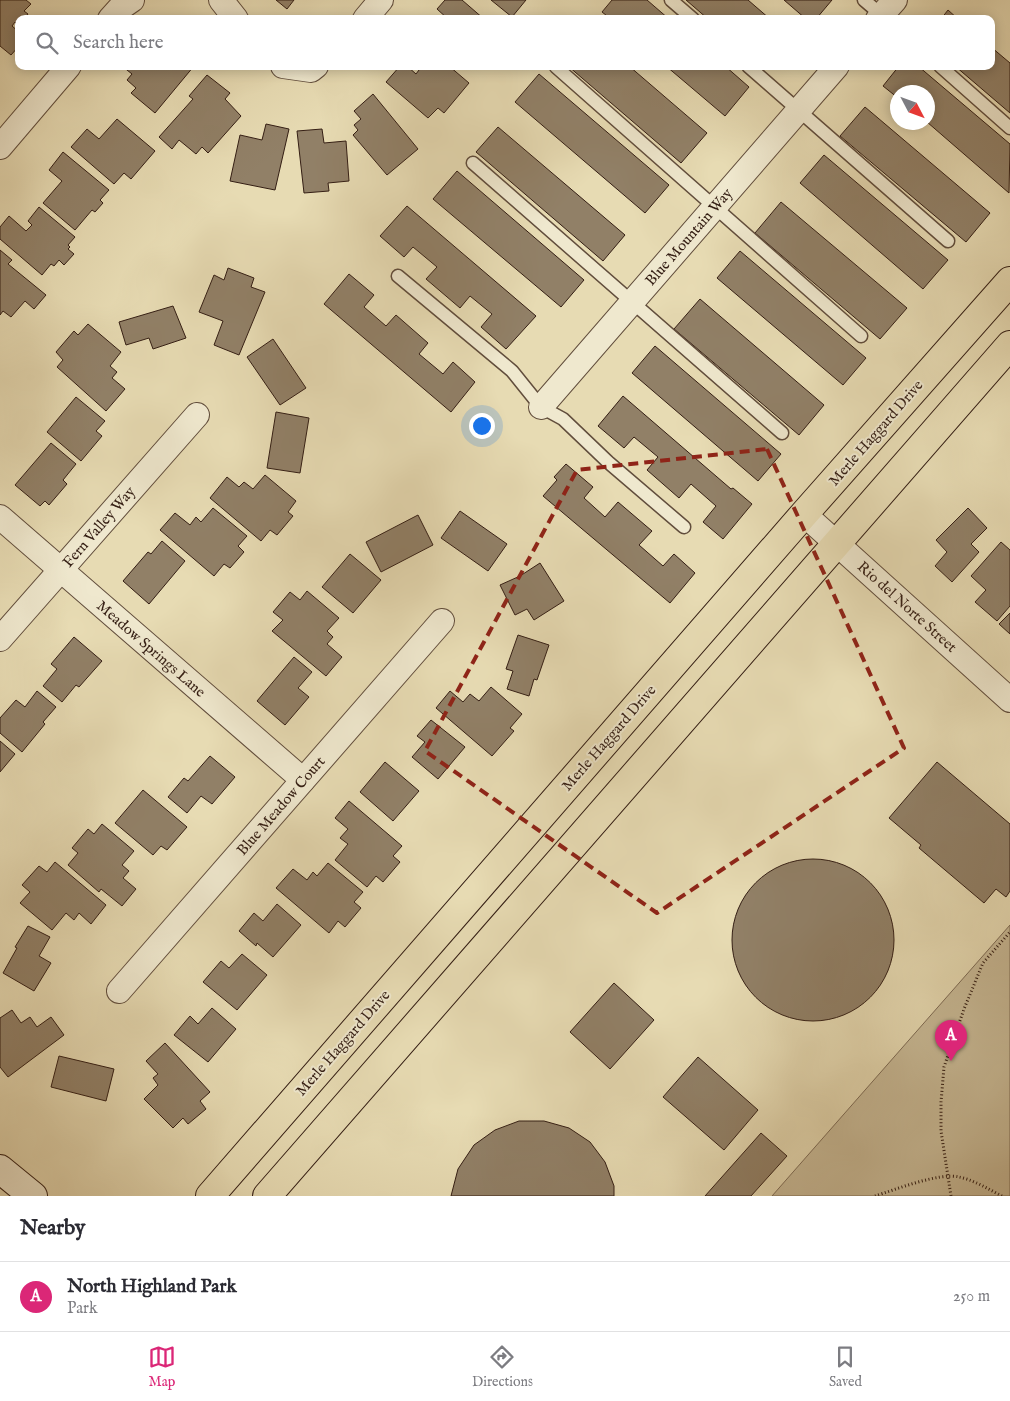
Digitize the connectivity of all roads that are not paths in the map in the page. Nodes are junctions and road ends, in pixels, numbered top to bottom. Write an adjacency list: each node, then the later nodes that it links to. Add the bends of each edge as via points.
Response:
1 (132, 0): 5 (street)
2 (221, 0): 6 (street)
3 (381, 0): 7 (street)
4 (671, 0): 8 (lane)
5 (114, 15)
6 (233, 15)
7 (368, 15)
8 (688, 15)
9 (66, 70): 16 (street)
10 (559, 70): 18 (lane)
11 (753, 70): 14 (lane)
12 (834, 70): 14 (street, Blue Mountain Way)
13 (945, 70): 15 (lane)
14 (799, 110): 18 (street, Blue Mountain Way); 19 (lane)
15 (1010, 128)
16 (0, 147)
17 (473, 163): 22 (lane)
18 (715, 207): 22 (street, Blue Mountain Way); 23 (lane)
19 (948, 241)
20 (398, 276): 25 (lane, via 512,371)
21 (1010, 281): 28 (main road, Merle Haggard Drive)
22 (633, 302): 25 (street, Blue Mountain Way); 27 (lane)
23 (862, 336)
24 (1010, 345): 31 (main road)
25 (541, 407): 30 (lane, via 563,419)
26 (197, 415): 32 (street, Fern Valley Way)
27 (782, 433)
28 (804, 514): 31 (street, Rio del Norte Street); 40 (main road, Merle Haggard Drive)
29 (0, 517): 32 (street, Meadow Springs Lane)
30 (684, 527)
31 (837, 544): 35 (street, Rio del Norte Street); 41 (main road)
32 (61, 570): 34 (street, Fern Valley Way); 36 (street, Meadow Springs Lane)
33 (442, 622): 36 (street, Blue Meadow Court)
34 (0, 639)
35 (1010, 700)
36 (303, 780): 37 (street, Blue Meadow Court)
37 (119, 991)
38 (0, 1168): 39 (street)
39 (33, 1196)
40 (210, 1196)
41 (267, 1196)

